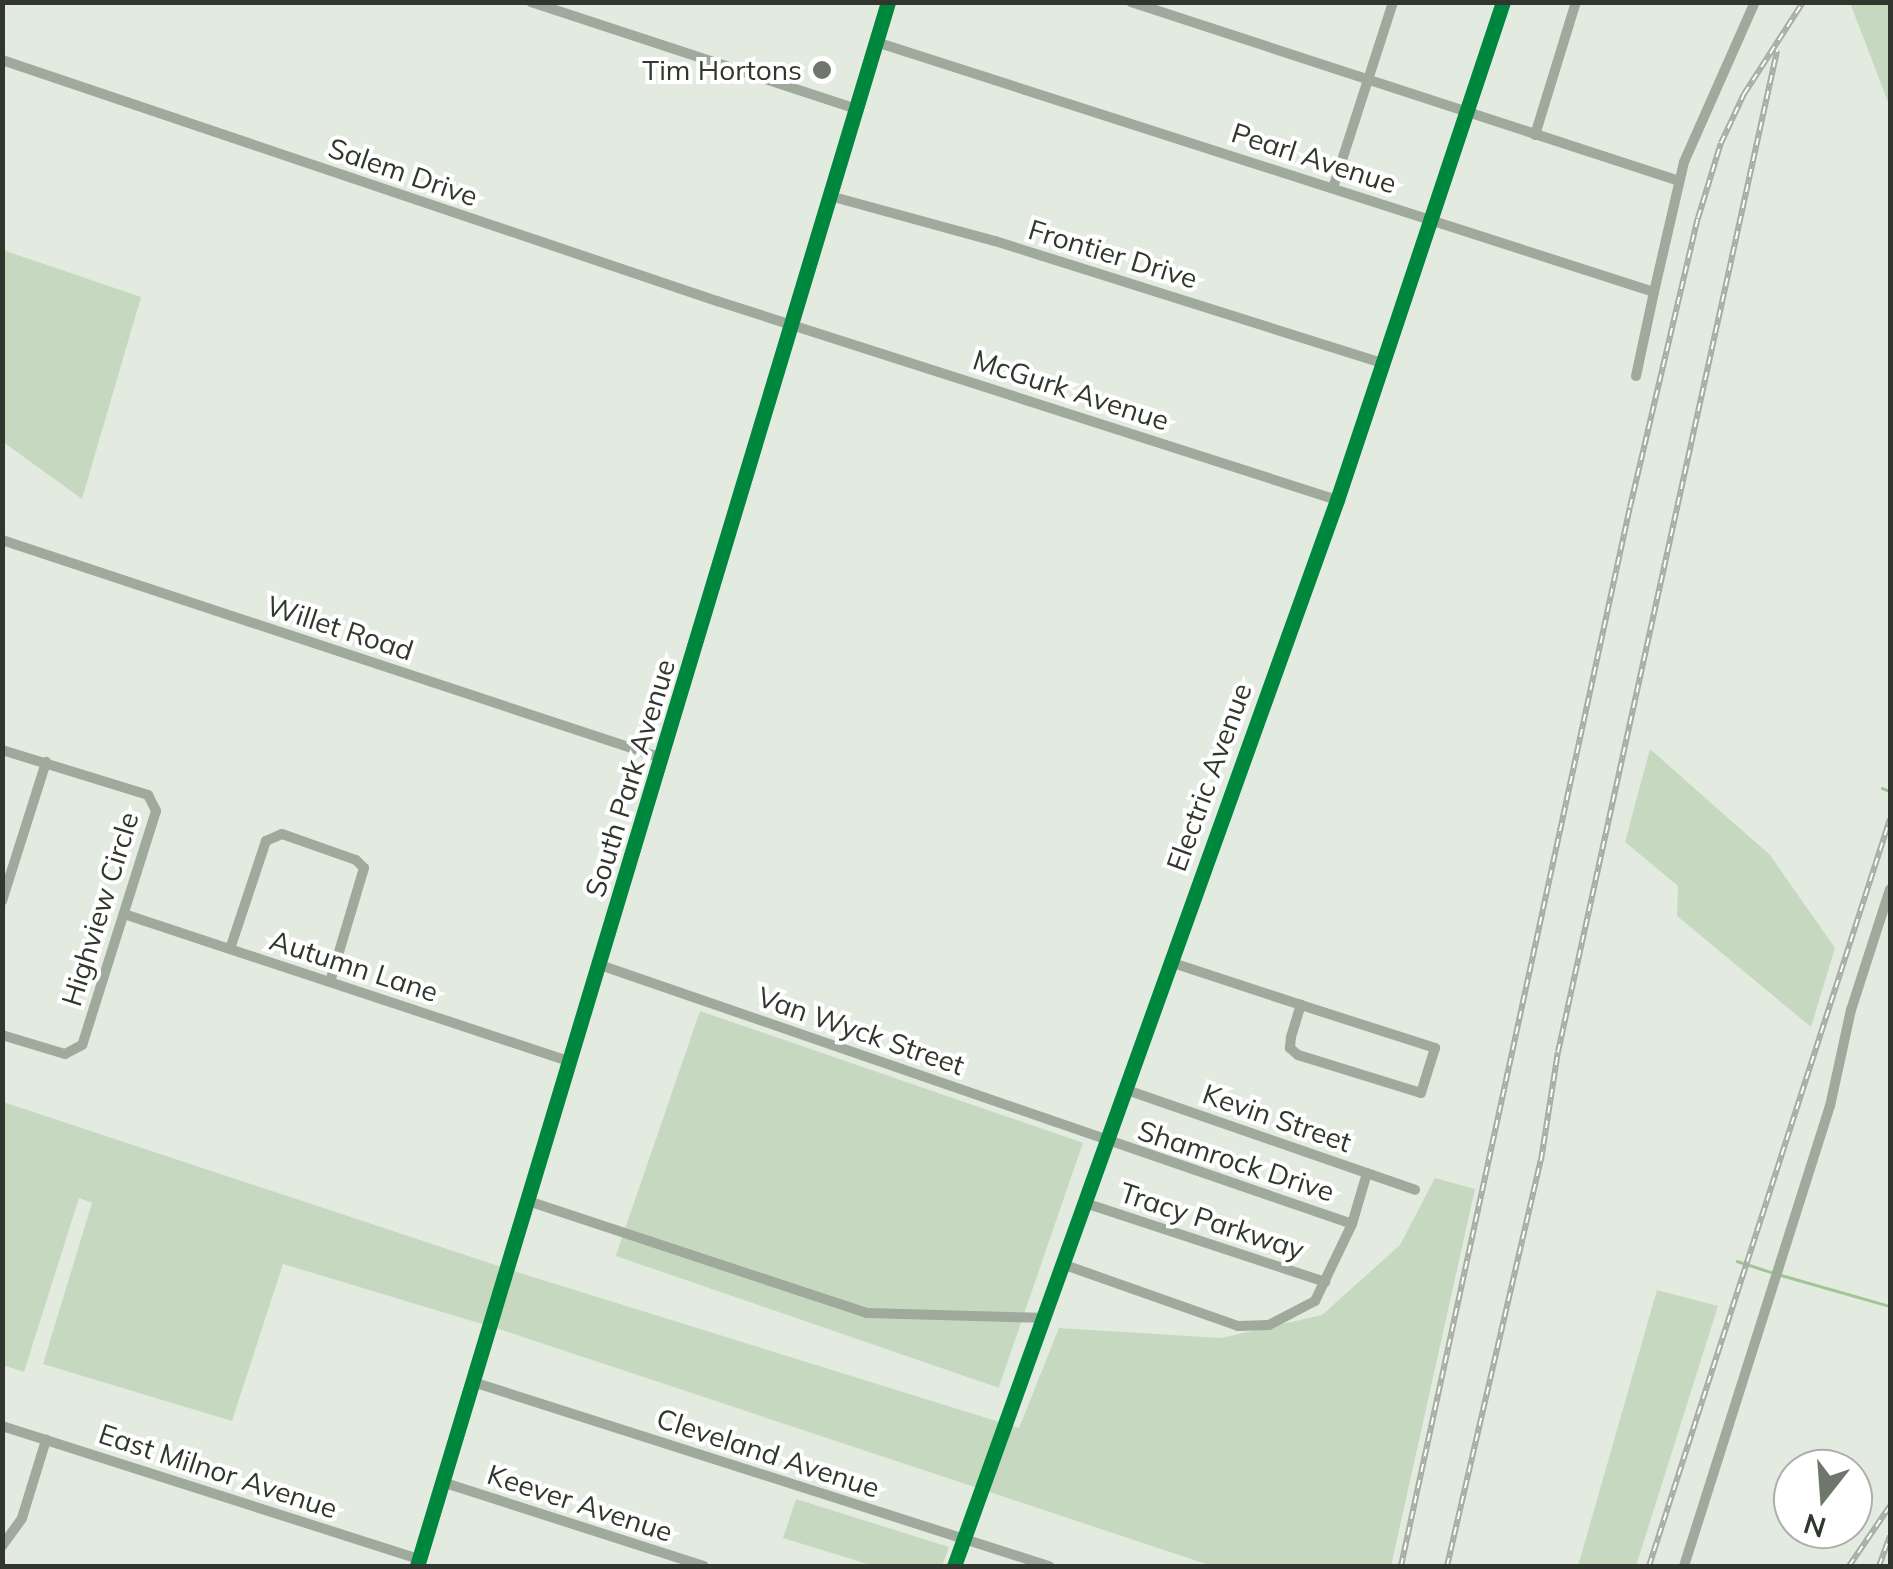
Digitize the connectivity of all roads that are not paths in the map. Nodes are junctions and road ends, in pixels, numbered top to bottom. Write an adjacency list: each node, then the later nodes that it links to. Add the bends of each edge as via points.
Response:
1 (888, 2): 8 (main road, South Park Avenue)
2 (1131, 2): 10 (street)
3 (1393, 2): 10 (street)
4 (1503, 2): 12 (street, Electric Avenue)
5 (1576, 2): 13 (street)
6 (1755, 2): 14 (street)
7 (534, 3): 11 (street)
8 (876, 42): 11 (main road, South Park Avenue); 15 (street, Pearl Avenue)
9 (2, 60): 19 (street, Salem Drive)
10 (1367, 81): 12 (street); 15 (street)
11 (856, 108): 16 (main road, South Park Avenue)
12 (1467, 113): 13 (street); 17 (street, Electric Avenue)
13 (1534, 135): 14 (street)
14 (1679, 181): 18 (street)
15 (1333, 188): 17 (street, Pearl Avenue)
16 (830, 196): 19 (main road, South Park Avenue); 20 (street, Frontier Drive)
17 (1432, 220): 18 (street, Pearl Avenue); 20 (street, Electric Avenue)
18 (1654, 292): 21 (street)
19 (791, 324): 22 (street, McGurk Avenue); 25 (main road, South Park Avenue)
20 (1381, 362): 22 (street, Electric Avenue)
21 (1636, 376)
22 (1337, 500): 31 (street, Electric Avenue)
23 (2, 540): 25 (street, Willet Road)
24 (2, 750): 26 (street, Highview Circle)
25 (663, 758): 32 (main road, South Park Avenue)
26 (46, 762): 28 (street); 29 (street, Highview Circle, via 152,799 156,811)
27 (1890, 889): 57 (street, via 1830,1106)
28 (2, 901)
29 (124, 914): 30 (street, Autumn Lane); 35 (street, Highview Circle, via 78,1050 62,1054)
30 (230, 949): 33 (street, Autumn Lane); 33 (street, via 266,841 282,834 364,868)
31 (1170, 962): 34 (street); 37 (street, Electric Avenue)
32 (600, 965): 36 (main road, South Park Avenue); 38 (street, Van Wyck Street)
33 (330, 982): 36 (street, Autumn Lane)
34 (1301, 1005): 34 (street, via 1290,1048 1298,1055 1421,1093 1435,1048)
35 (2, 1035)
36 (571, 1062): 41 (main road, South Park Avenue)
37 (1124, 1089): 38 (street, Electric Avenue); 39 (street, Kevin Street)
38 (1105, 1142): 42 (street, Electric Avenue); 43 (street, Shamrock Drive)
39 (1366, 1173): 40 (street, Kevin Street); 43 (street)
40 (1414, 1190)
41 (528, 1201): 46 (street, via 867,1313); 47 (main road, South Park Avenue)
42 (1085, 1202): 44 (street, Electric Avenue); 45 (street, Tracy Parkway)
43 (1352, 1224): 45 (street)
44 (1062, 1264): 45 (street, via 1238,1326 1269,1324 1315,1302); 46 (street, Electric Avenue)
45 (1325, 1282)
46 (1042, 1318): 51 (street, Electric Avenue)
47 (472, 1382): 50 (main road, South Park Avenue); 51 (street, Cleveland Avenue)
48 (2, 1426): 49 (street, East Milnor Avenue)
49 (46, 1440): 52 (street, via 22,1518); 53 (street, East Milnor Avenue)
50 (442, 1482): 53 (main road, South Park Avenue); 54 (street, Keever Avenue)
51 (964, 1539): 55 (street, Electric Avenue); 56 (street, Cleveland Avenue)
52 (2, 1546)
53 (418, 1563)
54 (704, 1566)
55 (954, 1566)
56 (1050, 1566)
57 (1684, 1566)

